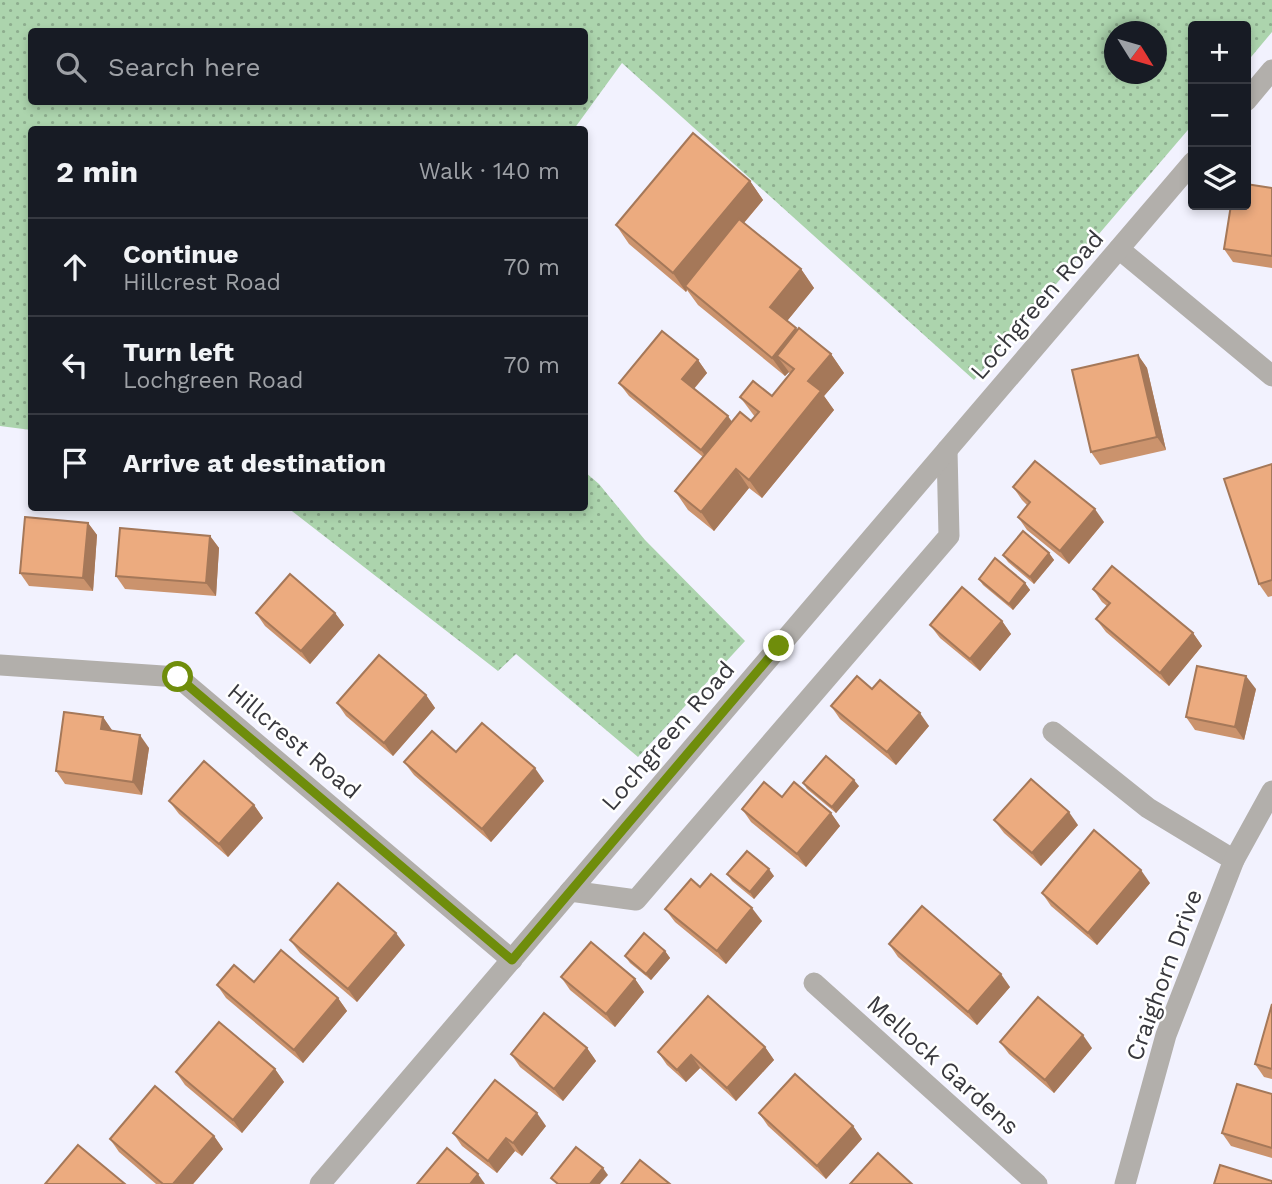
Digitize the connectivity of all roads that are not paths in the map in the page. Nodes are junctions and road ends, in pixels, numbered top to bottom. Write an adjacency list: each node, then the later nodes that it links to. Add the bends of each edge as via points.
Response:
1 (1272, 70): 2 (street)
2 (1251, 95)
3 (1188, 168): 4 (street, Lochgreen Road)
4 (1119, 249): 5 (street); 6 (street, Lochgreen Road)
5 (1272, 376)
6 (947, 450): 11 (street, Lochgreen Road); 11 (street, via 949,536 635,900)
7 (0, 665): 12 (street, Hillcrest Road, via 178,677)
8 (1053, 732): 10 (street, via 1149,808)
9 (1272, 791): 10 (street, Craighorn Drive)
10 (1234, 860): 16 (street, Craighorn Drive, via 1166,1035)
11 (570, 891): 12 (street, Lochgreen Road)
12 (512, 960): 14 (street, Lochgreen Road)
13 (814, 983): 15 (street, Mellock Gardens)
14 (320, 1184)
15 (1037, 1184)
16 (1125, 1184)

